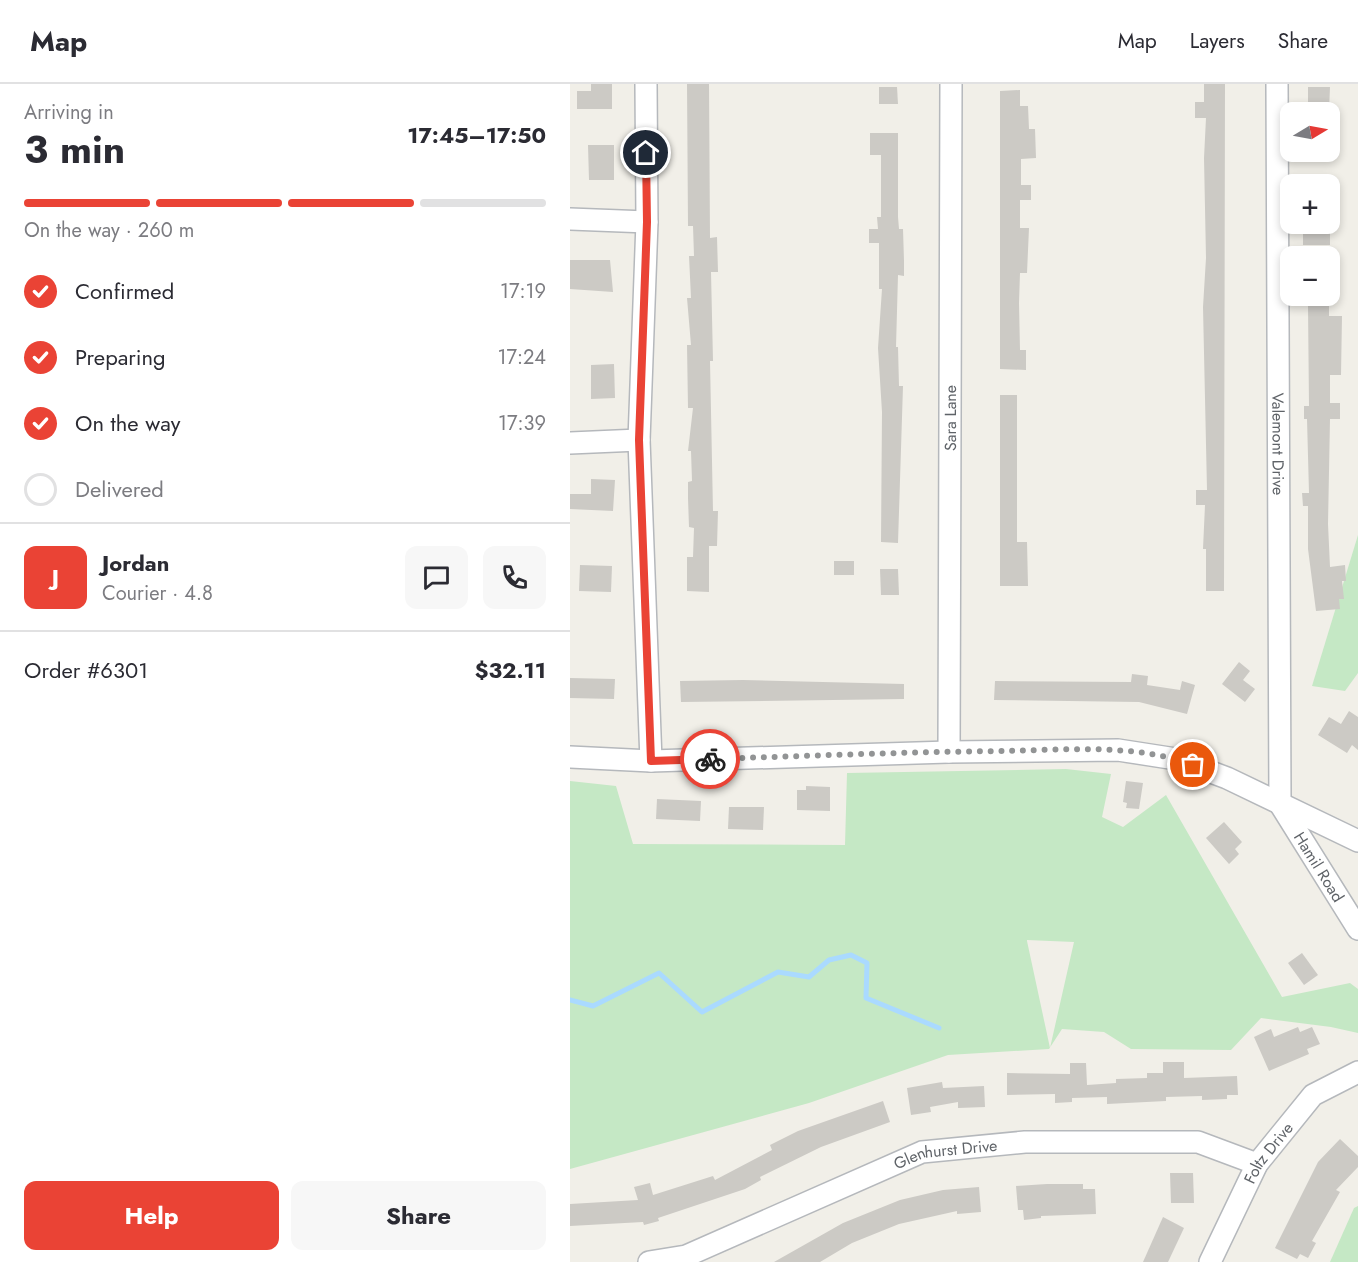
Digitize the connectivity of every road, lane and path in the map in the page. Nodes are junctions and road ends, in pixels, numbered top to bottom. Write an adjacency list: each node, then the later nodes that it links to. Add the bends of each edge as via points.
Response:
1 (646, 84): 5 (street)
2 (951, 84): 8 (street, Sara Lane)
3 (1277, 84): 11 (street, Valemont Drive)
4 (570, 219): 5 (street)
5 (647, 222): 6 (street)
6 (639, 440): 7 (street); 10 (street)
7 (570, 443)
8 (949, 752): 10 (street, Hamil Road); 11 (street, Hamil Road, via 1118,750 1176,759)
9 (570, 757): 10 (street, Hamil Road)
10 (651, 761)
11 (1280, 804): 12 (street, Hamil Road); 13 (street, Hamil Road)
12 (1356, 836)
13 (1358, 929)
14 (1358, 1072): 15 (street, Foltz Drive, via 1313,1095)
15 (1257, 1164): 16 (street, Glenhurst Drive, via 1198,1142 1025,1142 922,1152 686,1256); 17 (street, Foltz Drive)
16 (649, 1262)
17 (1209, 1262)

